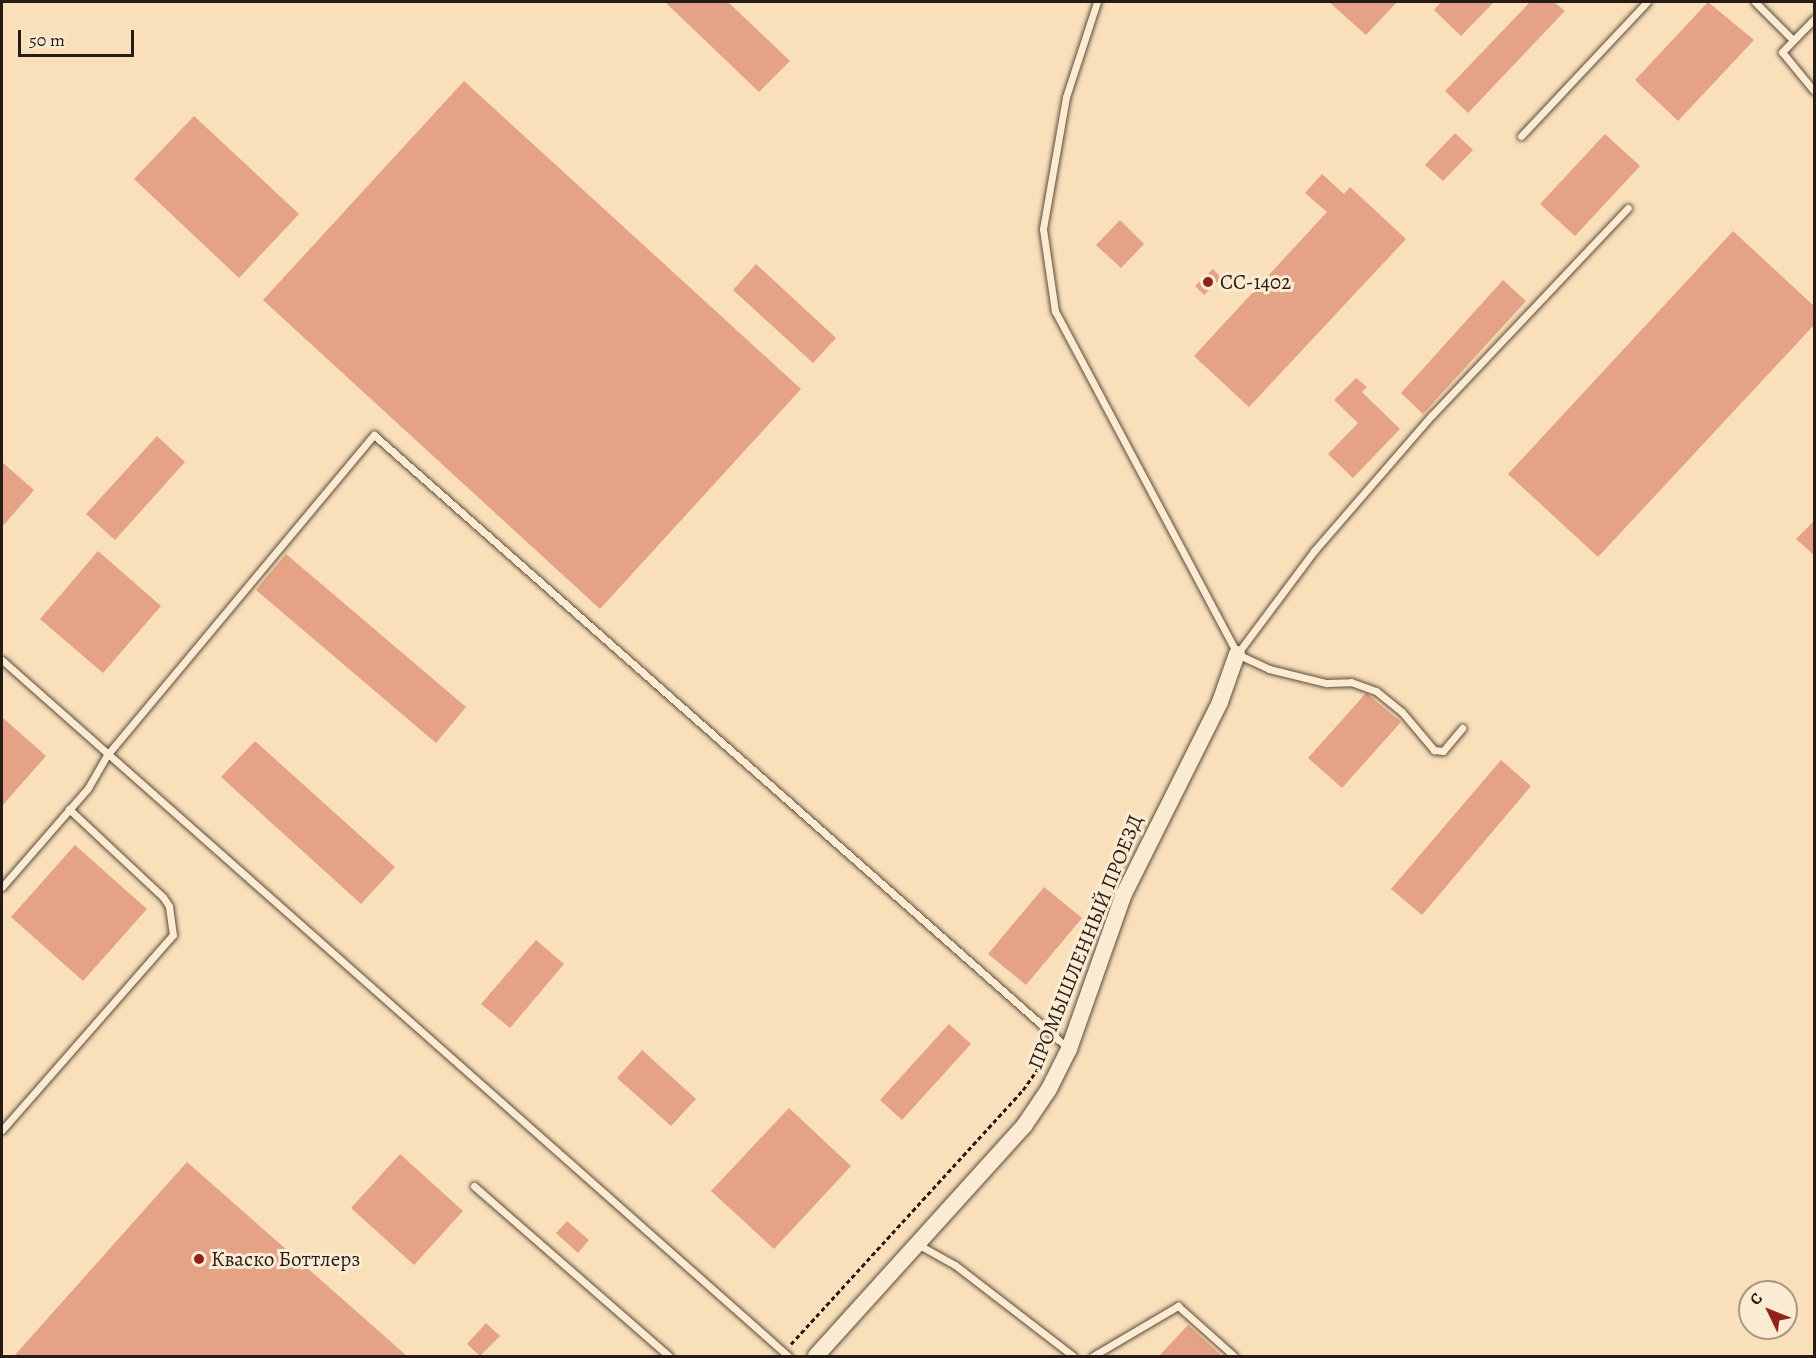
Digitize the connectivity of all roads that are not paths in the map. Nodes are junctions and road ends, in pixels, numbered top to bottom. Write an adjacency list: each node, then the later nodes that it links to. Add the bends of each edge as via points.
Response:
1 (1097, 2): 9 (lane, via 1066,97 1043,229 1055,311)
2 (1647, 2): 7 (lane)
3 (1755, 2): 5 (lane)
4 (1815, 19): 5 (lane)
5 (1792, 39): 6 (lane, via 1782,52)
6 (1815, 91)
7 (1521, 136)
8 (1628, 208): 9 (lane, via 1432,415 1314,551)
9 (1238, 654): 11 (lane, via 1269,669 1326,683 1351,682 1376,691 1402,712 1434,750 1443,751); 15 (street, ПРОМЫШЛЕННЫЙ ПРОЕЗД, via 1220,702 1124,894)
10 (2, 660): 12 (lane)
11 (1462, 728)
12 (107, 755): 13 (lane, via 100,773); 15 (lane, via 374,435); 19 (lane)
13 (69, 809): 14 (lane); 16 (lane, via 163,897 169,906 173,935)
14 (2, 887)
15 (1069, 1049): 18 (street, ПРОМЫШЛЕННЫЙ ПРОЕЗД, via 1024,1126)
16 (2, 1130)
17 (474, 1186): 20 (lane)
18 (919, 1245): 21 (street, ПРОМЫШЛЕННЫЙ ПРОЕЗД); 22 (lane, via 955,1265)
19 (785, 1354)
20 (669, 1356)
21 (816, 1356)
22 (1073, 1356)
23 (1093, 1356): 24 (lane, via 1178,1306)
24 (1234, 1356)

